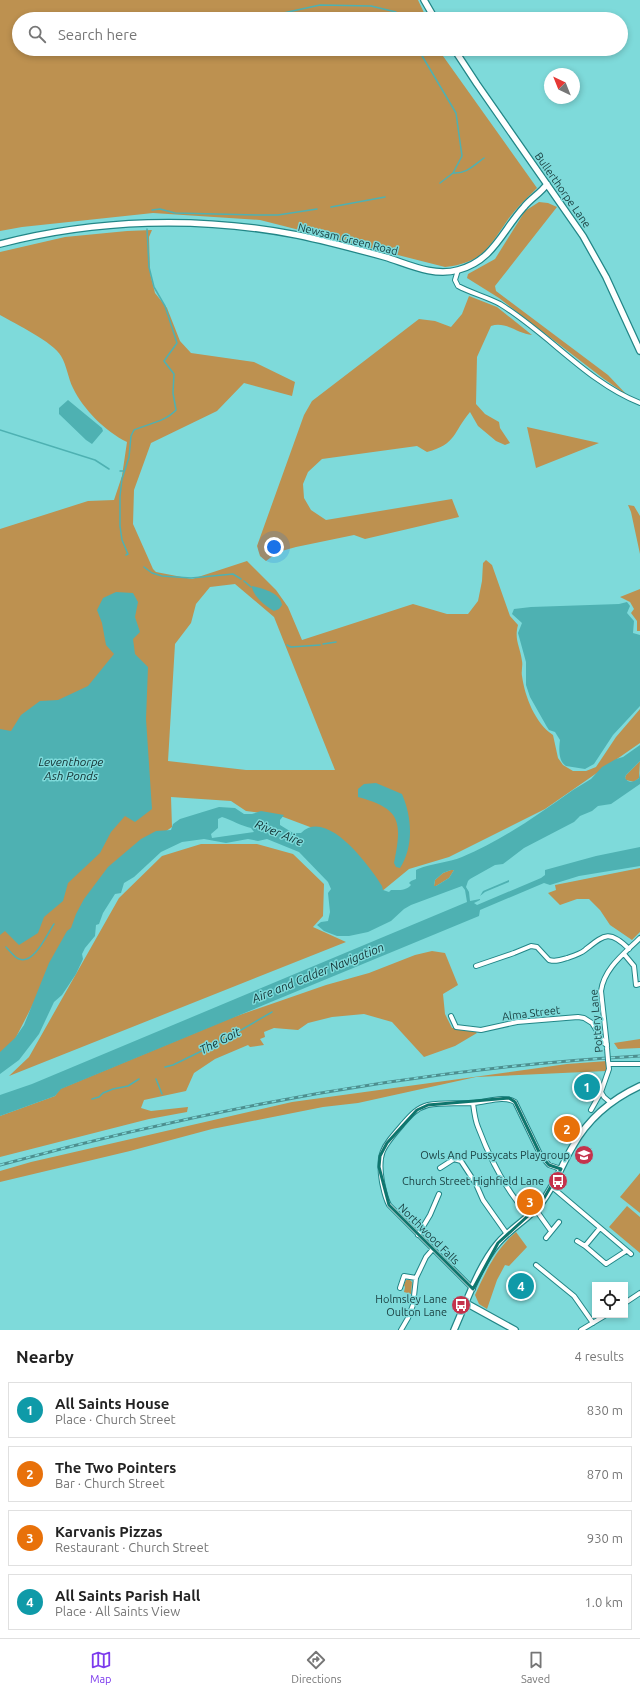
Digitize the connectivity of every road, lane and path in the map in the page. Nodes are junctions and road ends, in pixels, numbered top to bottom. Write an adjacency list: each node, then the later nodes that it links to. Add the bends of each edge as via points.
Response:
1 (424, 0): 2 (street)
2 (431, 12)
3 (458, 56): 4 (street, Bullerthorpe Lane)
4 (547, 184): 6 (street, Newsam Green Road, via 543,191 524,205 495,247 472,265); 7 (street, Bullerthorpe Lane, via 584,236)
5 (0, 244): 6 (street, Newsam Green Road, via 85,227 196,223 296,235 352,248 426,270)
6 (458, 270): 8 (street, via 455,280 458,286 499,304 603,383)
7 (640, 351)
8 (640, 403)
9 (640, 938): 10 (street, Pottery Lane)
10 (629, 949): 11 (street, Pottery Lane); 12 (street, via 615,937 608,935 593,942 584,951 558,961 549,960 537,947 531,946)
11 (624, 954): 13 (street, via 634,966 636,985); 15 (street, Pottery Lane, via 602,982)
12 (476, 966)
13 (640, 984)
14 (451, 1016): 15 (street, Alma Street, via 456,1027 481,1030 525,1021 584,1018 592,1023)
15 (607, 1046): 16 (street, Pottery Lane, bridge)
16 (609, 1064): 17 (street); 19 (street)
17 (640, 1064)
18 (640, 1086): 21 (street)
19 (601, 1092): 21 (street); 22 (street)
20 (473, 1103): 24 (street, Northwood Falls, via 509,1098 515,1102 541,1156 549,1165); 28 (street, via 477,1126 506,1188); 33 (street, Northwood Falls, via 428,1105 417,1110 387,1143 380,1156 379,1167 385,1199)
21 (611, 1103): 24 (street, via 599,1112 578,1137)
22 (591, 1110)
23 (440, 1168): 32 (street, via 454,1159 463,1162 483,1200)
24 (561, 1169): 25 (street)
25 (552, 1187): 27 (street); 30 (street)
26 (439, 1194): 33 (street)
27 (536, 1210): 28 (street); 31 (street)
28 (529, 1216): 32 (street)
29 (559, 1222): 31 (street)
30 (600, 1228): 36 (street); 38 (street)
31 (551, 1231): 34 (street)
32 (507, 1234): 43 (street, via 491,1253)
33 (418, 1235): 37 (street, Northwood Falls)
34 (546, 1238)
35 (577, 1241): 36 (street)
36 (585, 1246): 38 (street, via 606,1264)
37 (432, 1250): 41 (street); 43 (street, Northwood Falls)
38 (626, 1250): 39 (street)
39 (631, 1254)
40 (536, 1265): 48 (street, via 574,1296)
41 (416, 1278): 42 (street, via 404,1276); 49 (street, via 413,1304)
42 (400, 1288)
43 (473, 1289): 46 (street)
44 (640, 1293): 45 (street)
45 (628, 1301)
46 (466, 1303): 50 (street); 51 (street)
47 (601, 1318): 48 (street)
48 (593, 1323): 52 (street)
49 (401, 1330)
50 (454, 1330)
51 (515, 1330)
52 (581, 1330)

